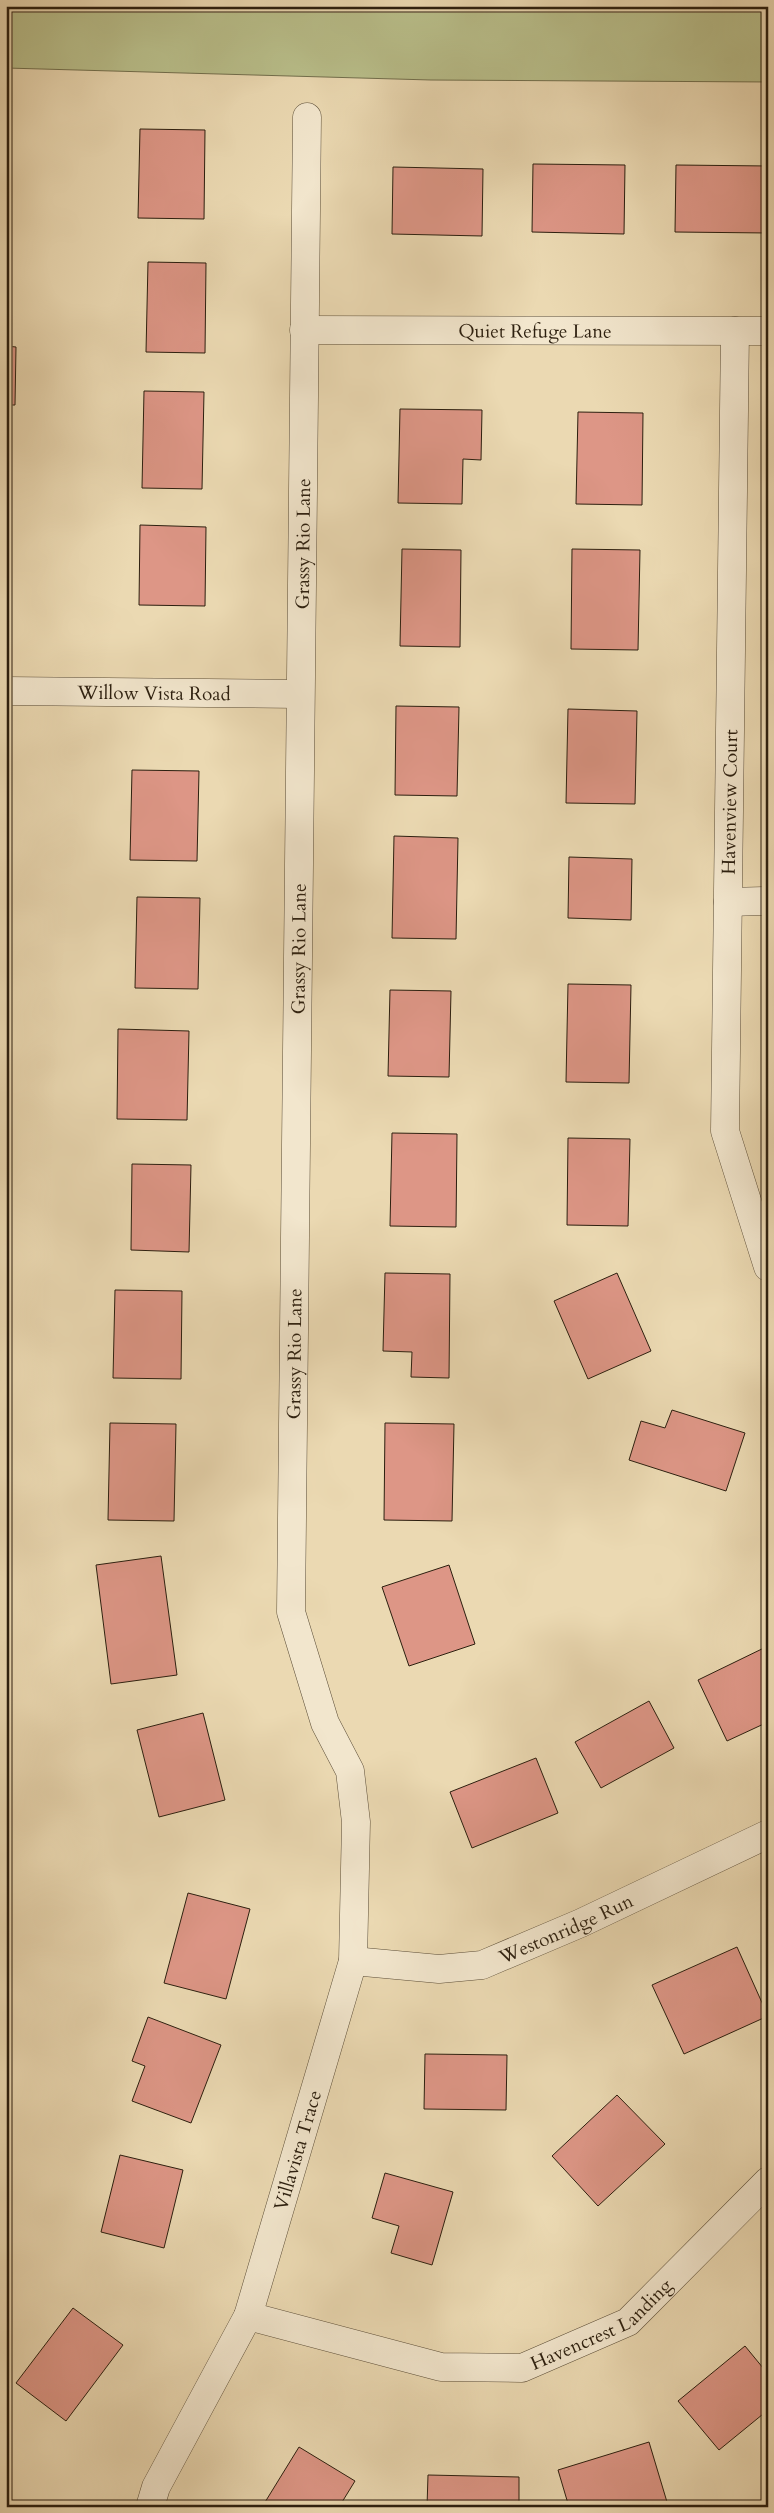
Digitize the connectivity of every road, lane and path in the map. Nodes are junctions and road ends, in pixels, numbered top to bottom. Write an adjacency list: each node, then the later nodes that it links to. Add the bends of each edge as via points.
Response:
1 (307, 116): 2 (street, Grassy Rio Lane)
2 (304, 330): 3 (street, Quiet Refuge Lane); 6 (street, Grassy Rio Lane)
3 (735, 331): 4 (street, Quiet Refuge Lane); 8 (street, Havenview Court)
4 (768, 331)
5 (6, 691): 6 (street, Willow Vista Road)
6 (300, 694): 10 (street, Grassy Rio Lane, via 290,1612 325,1722)
7 (768, 901): 8 (street)
8 (728, 902): 9 (street, Havenview Court, via 725,1131)
9 (768, 1267)
10 (350, 1771): 12 (street, Villavista Trace, via 356,1822)
11 (768, 1834): 12 (street, Westonridge Run, via 581,1923 482,1965 439,1969)
12 (352, 1961): 14 (street, Villavista Trace)
13 (768, 2181): 14 (street, Havencrest Landing, via 628,2322 522,2368 441,2367)
14 (248, 2316): 15 (street, Villavista Trace, via 156,2487)
15 (150, 2507)

